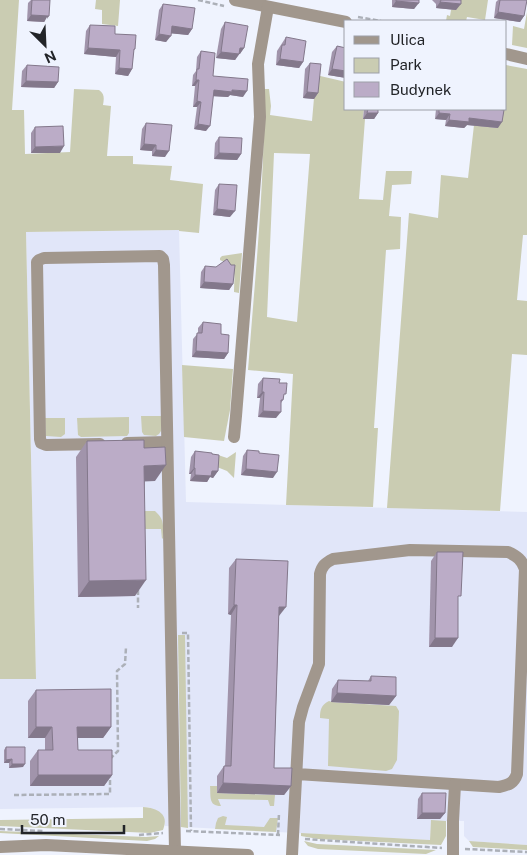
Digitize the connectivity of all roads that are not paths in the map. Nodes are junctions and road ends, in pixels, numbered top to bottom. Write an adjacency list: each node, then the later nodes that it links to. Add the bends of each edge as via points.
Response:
1 (235, 0): 2 (street)
2 (268, 7): 3 (street); 6 (street, via 258,64 260,117)
3 (344, 22)
4 (507, 54): 5 (street)
5 (527, 59)
6 (234, 437)
7 (167, 442): 7 (street, via 41,443 36,264 39,260 158,255 163,259); 13 (street)
8 (297, 774): 9 (street); 9 (street, via 300,715 319,664 320,574 323,565 333,559 410,550 508,552 523,563 525,569 517,774 511,784 499,787); 17 (street)
9 (456, 785): 14 (street)
10 (0, 837): 11 (street)
11 (46, 845): 12 (street); 13 (street)
12 (0, 846)
13 (175, 851): 15 (street)
14 (454, 852)
15 (218, 854): 16 (street)
16 (248, 855)
17 (292, 855)

